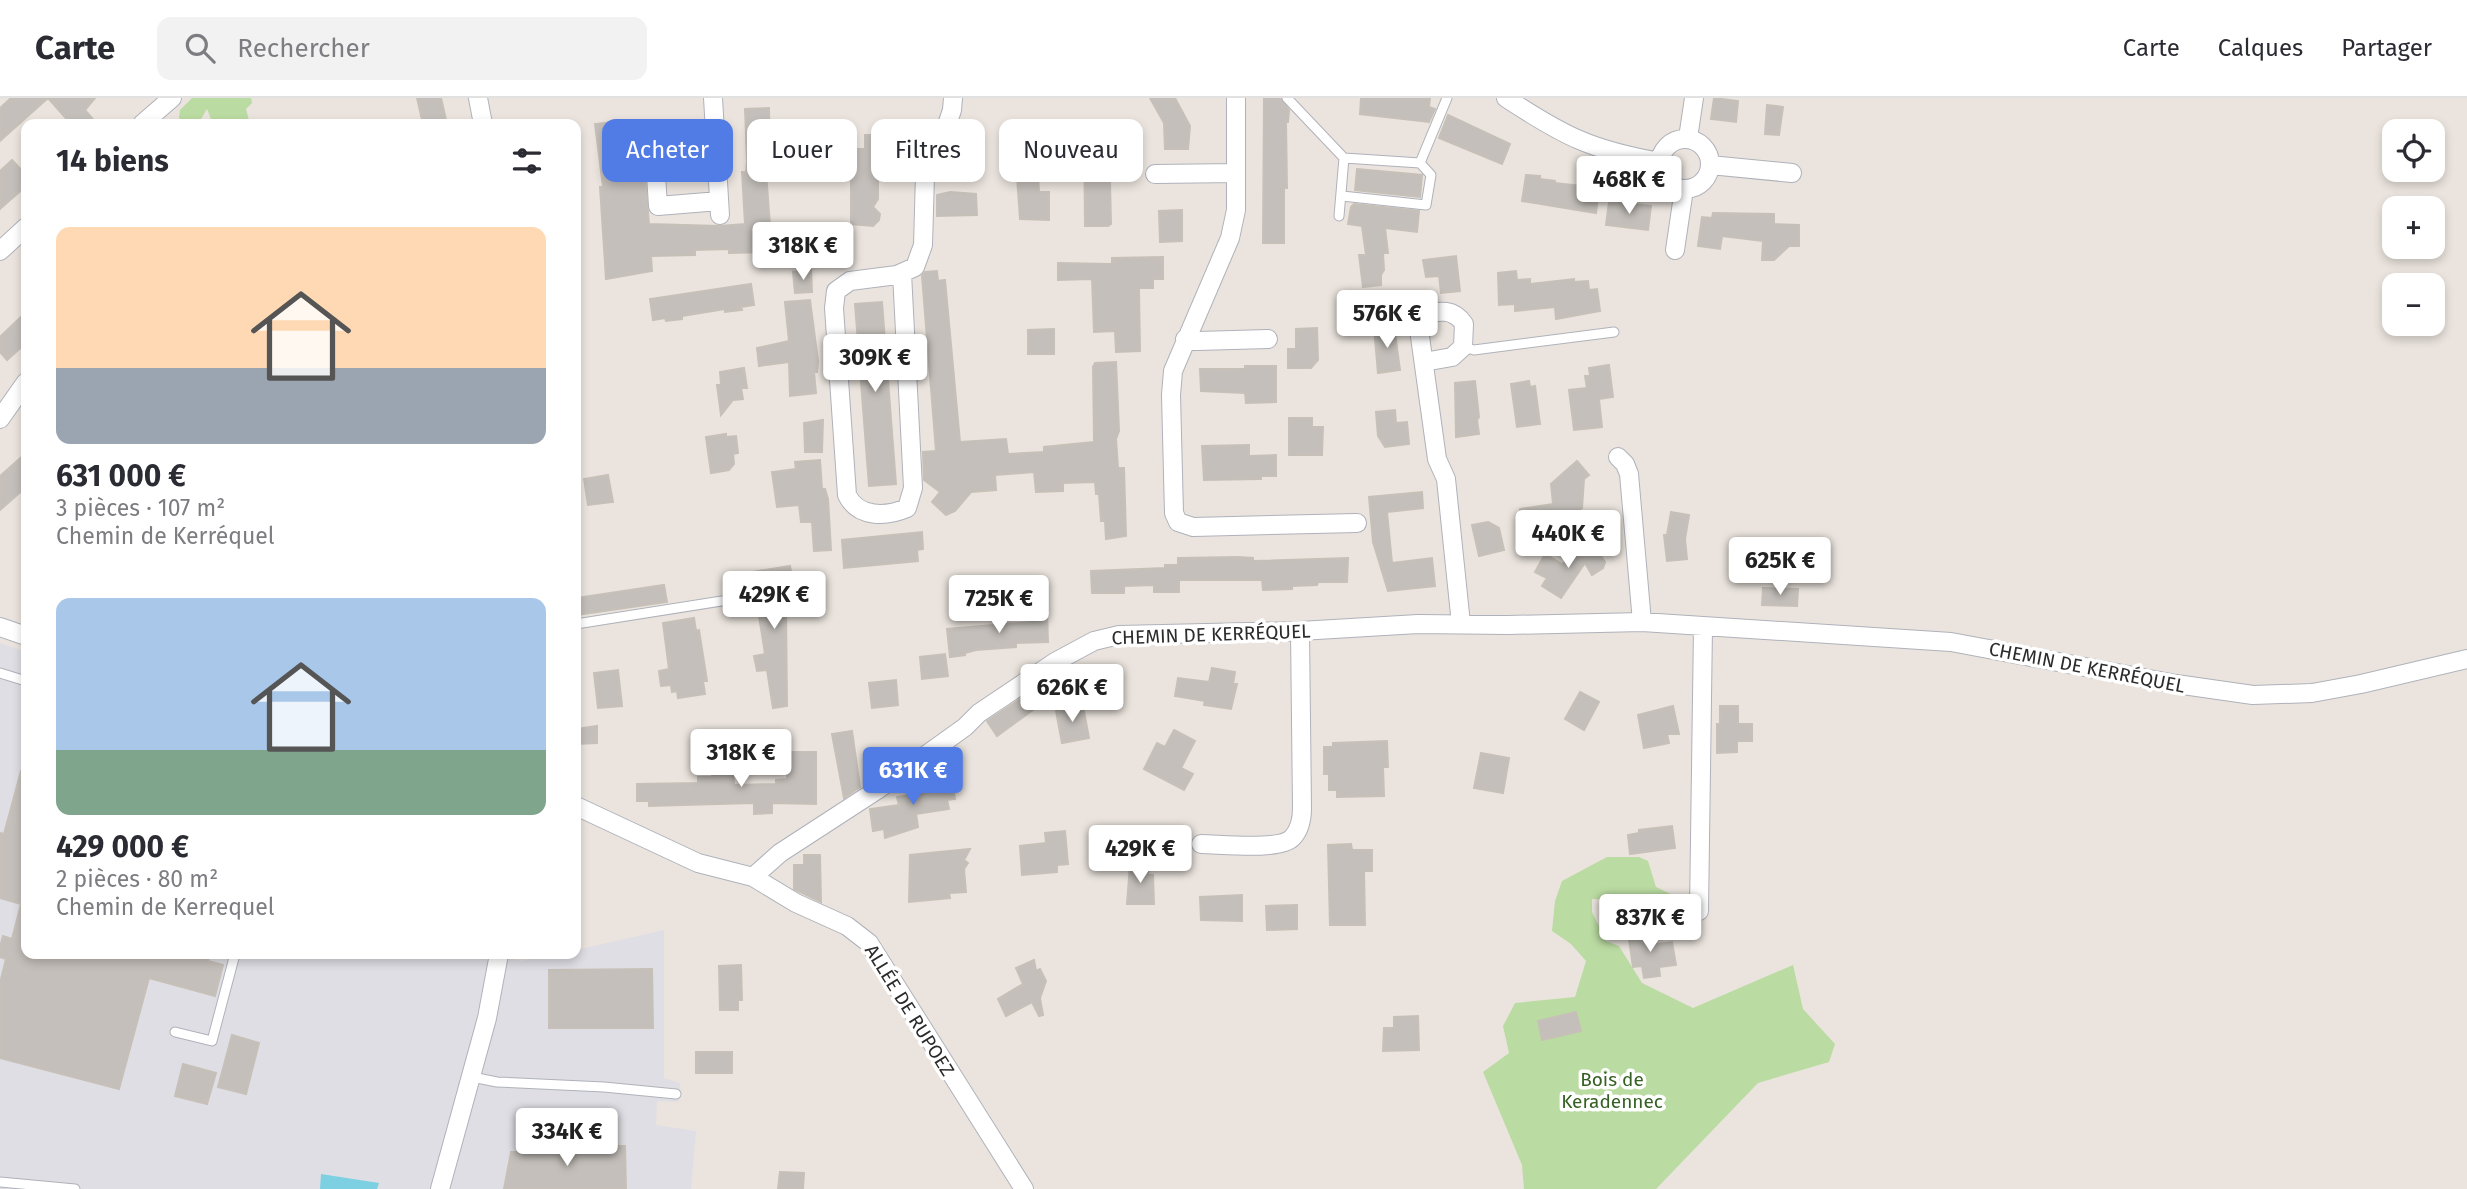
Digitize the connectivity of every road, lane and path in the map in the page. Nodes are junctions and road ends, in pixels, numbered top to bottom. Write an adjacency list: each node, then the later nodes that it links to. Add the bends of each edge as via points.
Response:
1 (172, 98): 10 (street)
2 (478, 98): 11 (street)
3 (713, 98): 12 (street)
4 (953, 98): 28 (street, via 939,149 925,175 923,245 915,267)
5 (1236, 98): 19 (street)
6 (1287, 98): 15 (lane)
7 (1447, 98): 17 (lane)
8 (1506, 98): 16 (street, via 1588,146)
9 (1694, 98): 13 (street)
10 (148, 119)
11 (482, 119)
12 (714, 119)
13 (1688, 138): 16 (street, via 1671,142); 18 (street, via 1707,150)
14 (715, 153): 14 (street, via 720,208 658,206 655,159)
15 (1344, 158): 17 (lane); 23 (lane)
16 (1660, 162): 22 (street, via 1669,183)
17 (1420, 163): 23 (lane, via 1431,175 1426,205)
18 (1710, 166): 20 (street); 22 (street, via 1705,180)
19 (1236, 173): 21 (street); 30 (street, via 1236,219)
20 (1792, 173)
21 (1155, 174)
22 (1684, 189): 26 (street)
23 (1342, 196): 24 (lane)
24 (1339, 216)
25 (21, 232): 27 (street)
26 (1675, 250)
27 (0, 251)
28 (902, 273): 28 (street, via 913,488 907,508 868,514 852,506 847,495 836,291 850,281)
29 (1614, 332): 32 (lane)
30 (1185, 339): 31 (street); 37 (street, via 1175,363 1171,395 1178,522 1193,527)
31 (1268, 339)
32 (1463, 347): 33 (street, via 1452,357); 33 (street, via 1464,324 1455,313 1417,315)
33 (1424, 362): 41 (street, via 1437,459 1446,479)
34 (21, 389): 35 (street)
35 (0, 419)
36 (1618, 457): 39 (street, via 1629,474)
37 (1357, 523)
38 (766, 594): 40 (lane)
39 (1642, 622): 41 (street, CHEMIN DE KERRÉQUEL); 43 (street, CHEMIN DE KERRÉQUEL)
40 (581, 623)
41 (1461, 624): 44 (street, CHEMIN DE KERRÉQUEL)
42 (0, 627): 45 (street)
43 (1703, 627): 46 (street, CHEMIN DE KERRÉQUEL, via 1951,642 2253,695 2349,687); 52 (street)
44 (1300, 631): 50 (street, via 1302,808 1297,831 1278,845); 51 (street, CHEMIN DE KERRÉQUEL, via 1130,634 1085,645 979,713 880,788 780,853)
45 (21, 634)
46 (2467, 659)
47 (0, 673): 48 (lane)
48 (21, 679)
49 (581, 808): 51 (street, via 698,863)
50 (1201, 844)
51 (753, 877): 61 (street, ALLÉE DE RUPOEZ, via 847,926 869,943)
52 (1699, 911)
53 (234, 959): 55 (lane, via 212,1041)
54 (498, 959): 56 (street)
55 (175, 1032)
56 (472, 1077): 57 (lane); 60 (street)
57 (676, 1094)
58 (0, 1182): 59 (lane)
59 (75, 1189)
60 (440, 1189)
61 (1024, 1189)

